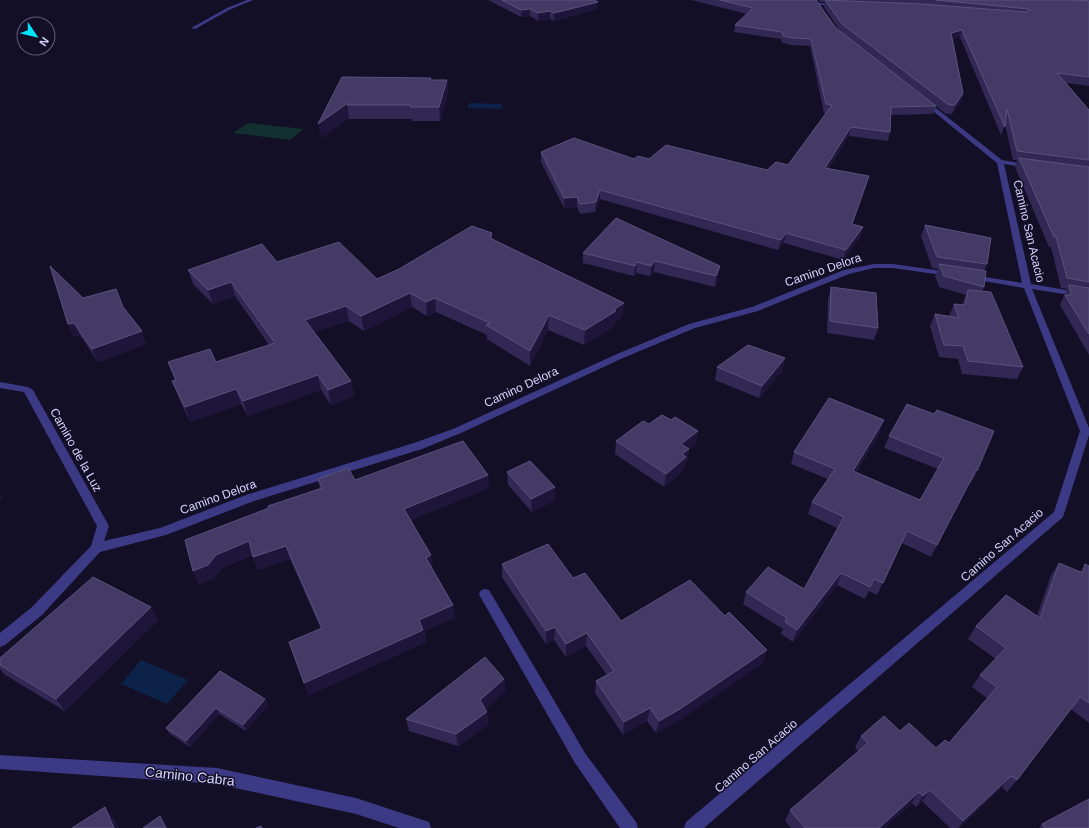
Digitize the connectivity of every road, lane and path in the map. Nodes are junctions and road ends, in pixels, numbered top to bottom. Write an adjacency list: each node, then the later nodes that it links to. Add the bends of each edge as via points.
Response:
1 (251, 0): 5 (street)
2 (815, 2): 3 (street); 4 (street)
3 (842, 5)
4 (825, 15)
5 (193, 28)
6 (915, 95): 7 (street)
7 (1000, 162): 8 (street); 9 (street, Camino San Acacio)
8 (1037, 166)
9 (1027, 286): 10 (street, Camino Delora); 12 (street, Camino Delora, via 893,266 874,266 847,272 755,309 692,326 418,446 250,498 162,532); 18 (street, Camino San Acacio, via 1085,431 1059,514)
10 (1089, 296)
11 (0, 385): 12 (street, Camino de la Luz, via 28,390 103,526)
12 (96, 548): 14 (street, via 37,611)
13 (485, 594): 17 (street, via 580,758)
14 (0, 641)
15 (0, 762): 16 (street, Camino Cabra, via 217,776 356,806)
16 (423, 828)
17 (630, 828)
18 (692, 828)

